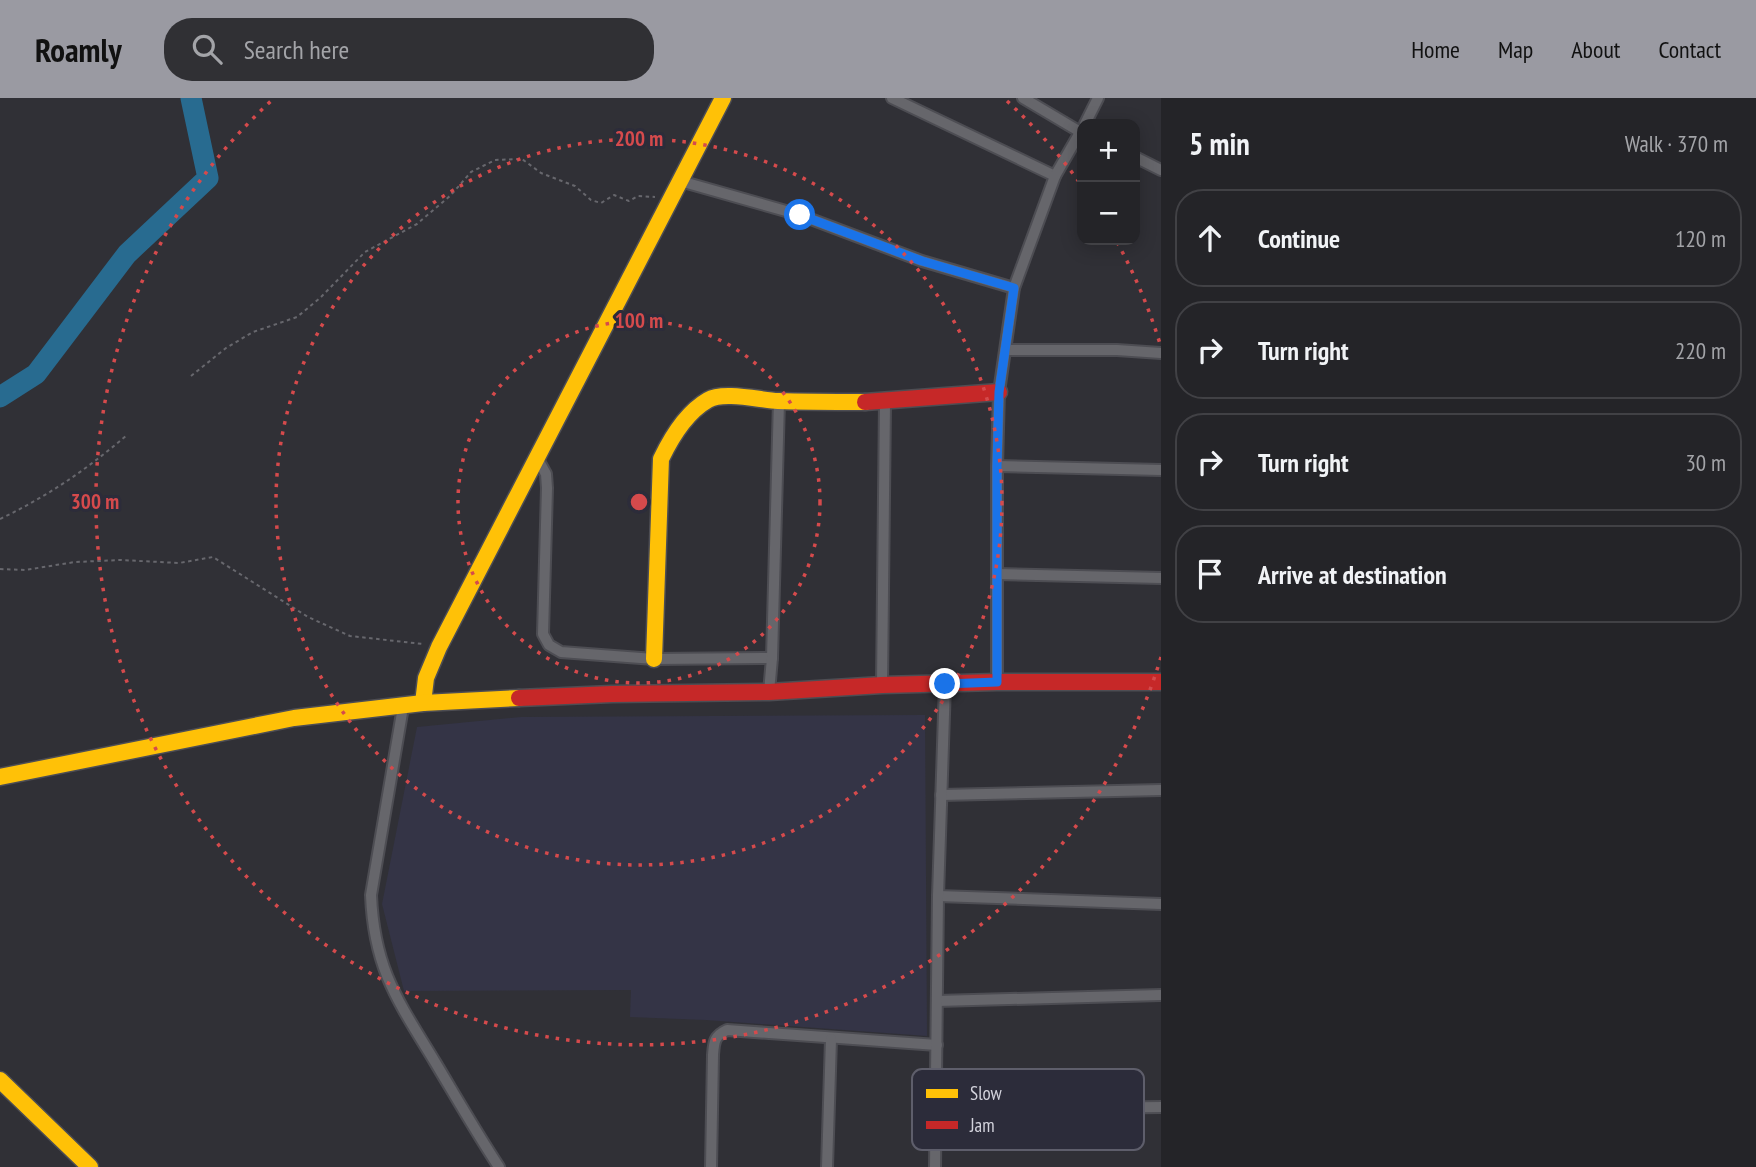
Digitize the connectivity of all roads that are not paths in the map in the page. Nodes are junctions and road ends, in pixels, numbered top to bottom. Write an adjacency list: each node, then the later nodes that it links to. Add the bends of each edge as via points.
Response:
1 (723, 98): 11 (street)
2 (892, 98): 10 (street)
3 (1023, 98): 6 (street)
4 (1098, 98): 5 (street)
5 (1088, 119)
6 (1077, 127)
7 (1077, 139): 10 (street)
8 (1140, 160): 9 (street)
9 (1161, 170)
10 (1055, 176): 12 (street)
11 (680, 181): 12 (street, via 800,215 922,261); 18 (street)
12 (1014, 288): 13 (street)
13 (1006, 350): 14 (street); 15 (street)
14 (1161, 353)
15 (999, 392): 17 (street); 19 (street)
16 (779, 401): 17 (street); 23 (street); 24 (street, via 709,399 670,440 661,458)
17 (885, 402): 28 (street)
18 (536, 456): 24 (street, via 547,488 543,634 549,645 561,652); 30 (street, via 439,647 426,678)
19 (997, 466): 20 (street); 21 (street)
20 (1161, 470)
21 (997, 574): 22 (street); 25 (street)
22 (1161, 578)
23 (772, 658): 24 (street); 29 (street)
24 (654, 659)
25 (997, 682): 26 (street); 27 (street)
26 (1161, 682)
27 (945, 684): 28 (street); 34 (street)
28 (883, 685): 29 (street)
29 (769, 692): 30 (street)
30 (423, 703): 31 (street)
31 (403, 707): 32 (street, via 294,718); 44 (street, via 371,895 378,951 389,986 409,1022)
32 (0, 777)
33 (1161, 790): 34 (street)
34 (941, 795): 35 (street)
35 (938, 895): 36 (street); 38 (street)
36 (1161, 904)
37 (1161, 995): 38 (street)
38 (937, 1001): 40 (street)
39 (831, 1039): 40 (street); 45 (street, via 727,1030 718,1034 713,1055); 46 (street)
40 (937, 1045): 41 (street)
41 (937, 1069)
42 (0, 1080): 43 (street)
43 (89, 1167)
44 (499, 1167)
45 (711, 1167)
46 (827, 1167)

